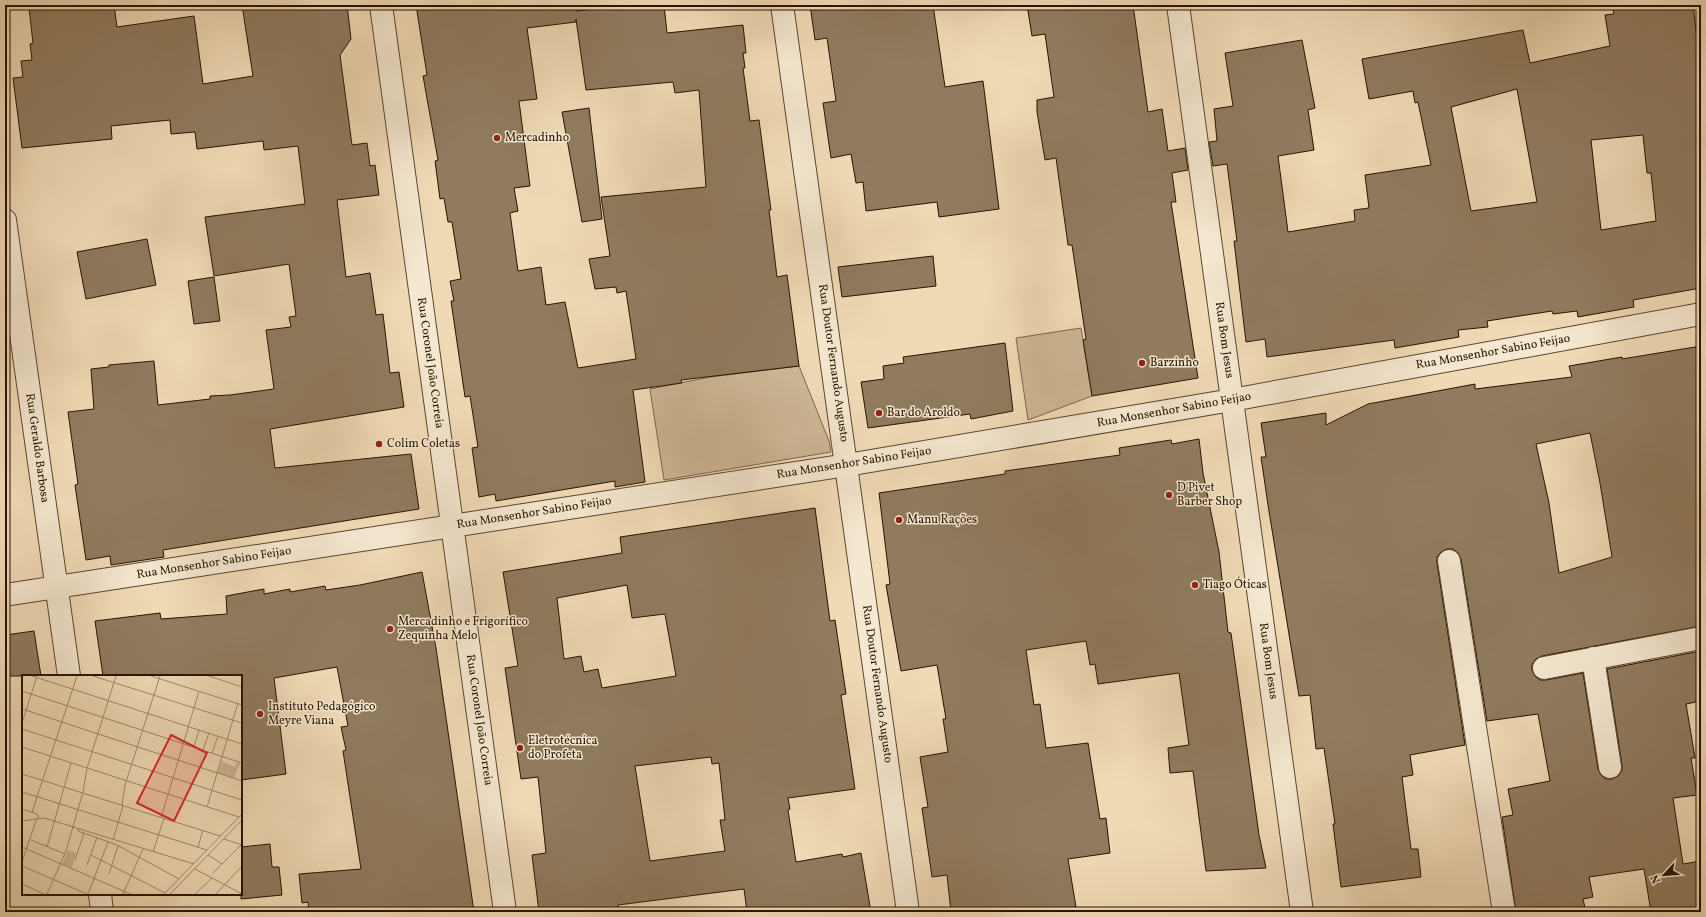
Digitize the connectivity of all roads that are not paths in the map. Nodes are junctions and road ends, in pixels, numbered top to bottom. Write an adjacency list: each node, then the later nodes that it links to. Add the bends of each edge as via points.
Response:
1 (381, 5): 9 (street, Rua Coronel João Correia)
2 (782, 5): 8 (street, Rua Doutor Fernando Augusto)
3 (1178, 5): 7 (street, Rua Bom Jesus)
4 (5, 220): 6 (street, Rua Geraldo Barbosa)
5 (1701, 314): 7 (street, Rua Monsenhor Sabino Feijao)
6 (13, 337): 11 (street, Rua Geraldo Barbosa)
7 (1232, 400): 8 (street, Rua Monsenhor Sabino Feijao); 22 (street, Rua Bom Jesus)
8 (847, 465): 9 (street, Rua Monsenhor Sabino Feijao); 21 (street, Rua Doutor Fernando Augusto)
9 (453, 526): 11 (street, Rua Monsenhor Sabino Feijao); 20 (street, Rua Coronel João Correia)
10 (1449, 561): 23 (street)
11 (56, 587): 12 (street, Rua Monsenhor Sabino Feijao); 16 (street, Rua Geraldo Barbosa)
12 (5, 595)
13 (1701, 638): 14 (street)
14 (1593, 658): 15 (street); 17 (street)
15 (1544, 668)
16 (69, 675)
17 (1610, 767)
18 (100, 895): 19 (street)
19 (102, 912)
20 (505, 912)
21 (908, 912)
22 (1302, 912)
23 (1504, 912)

